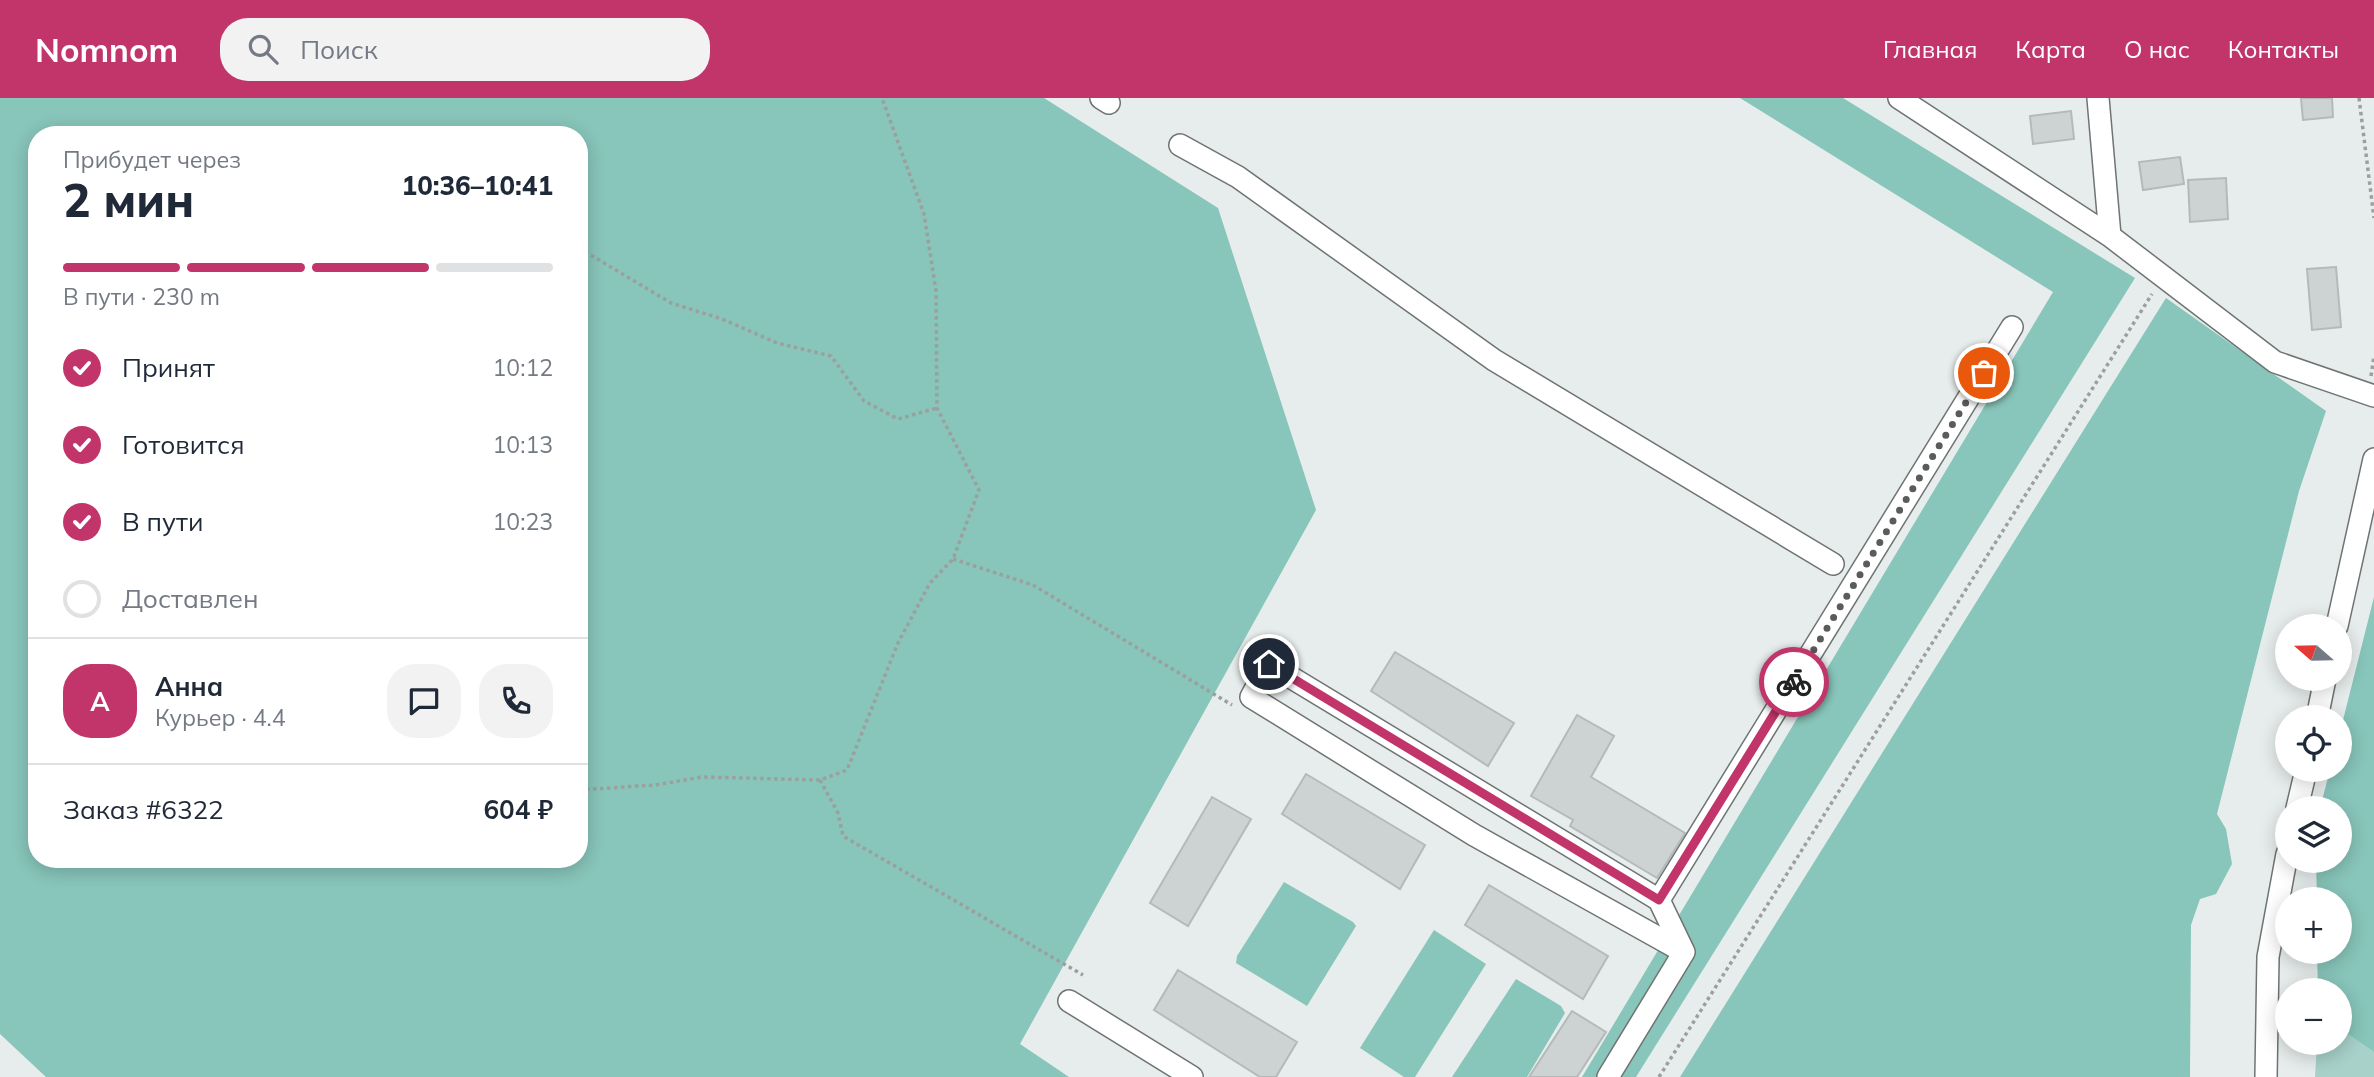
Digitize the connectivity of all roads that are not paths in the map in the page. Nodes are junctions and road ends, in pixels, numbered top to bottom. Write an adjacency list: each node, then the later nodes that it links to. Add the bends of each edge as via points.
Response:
1 (1899, 98): 4 (street)
2 (2098, 98): 4 (street)
3 (1180, 145): 8 (street, via 1238,177 1494,360)
4 (2109, 236): 6 (street, via 2275,362)
5 (2012, 327): 11 (street)
6 (2374, 396)
7 (2374, 459): 9 (street)
8 (1833, 564)
9 (2340, 614)
10 (2283, 873): 16 (street, via 2268,957)
11 (1659, 900): 12 (street); 12 (street, via 1269,664 1251,697 1474,835)
12 (1685, 952): 15 (street)
13 (1069, 1001): 14 (street)
14 (1192, 1077)
15 (1608, 1077)
16 (2266, 1077)

